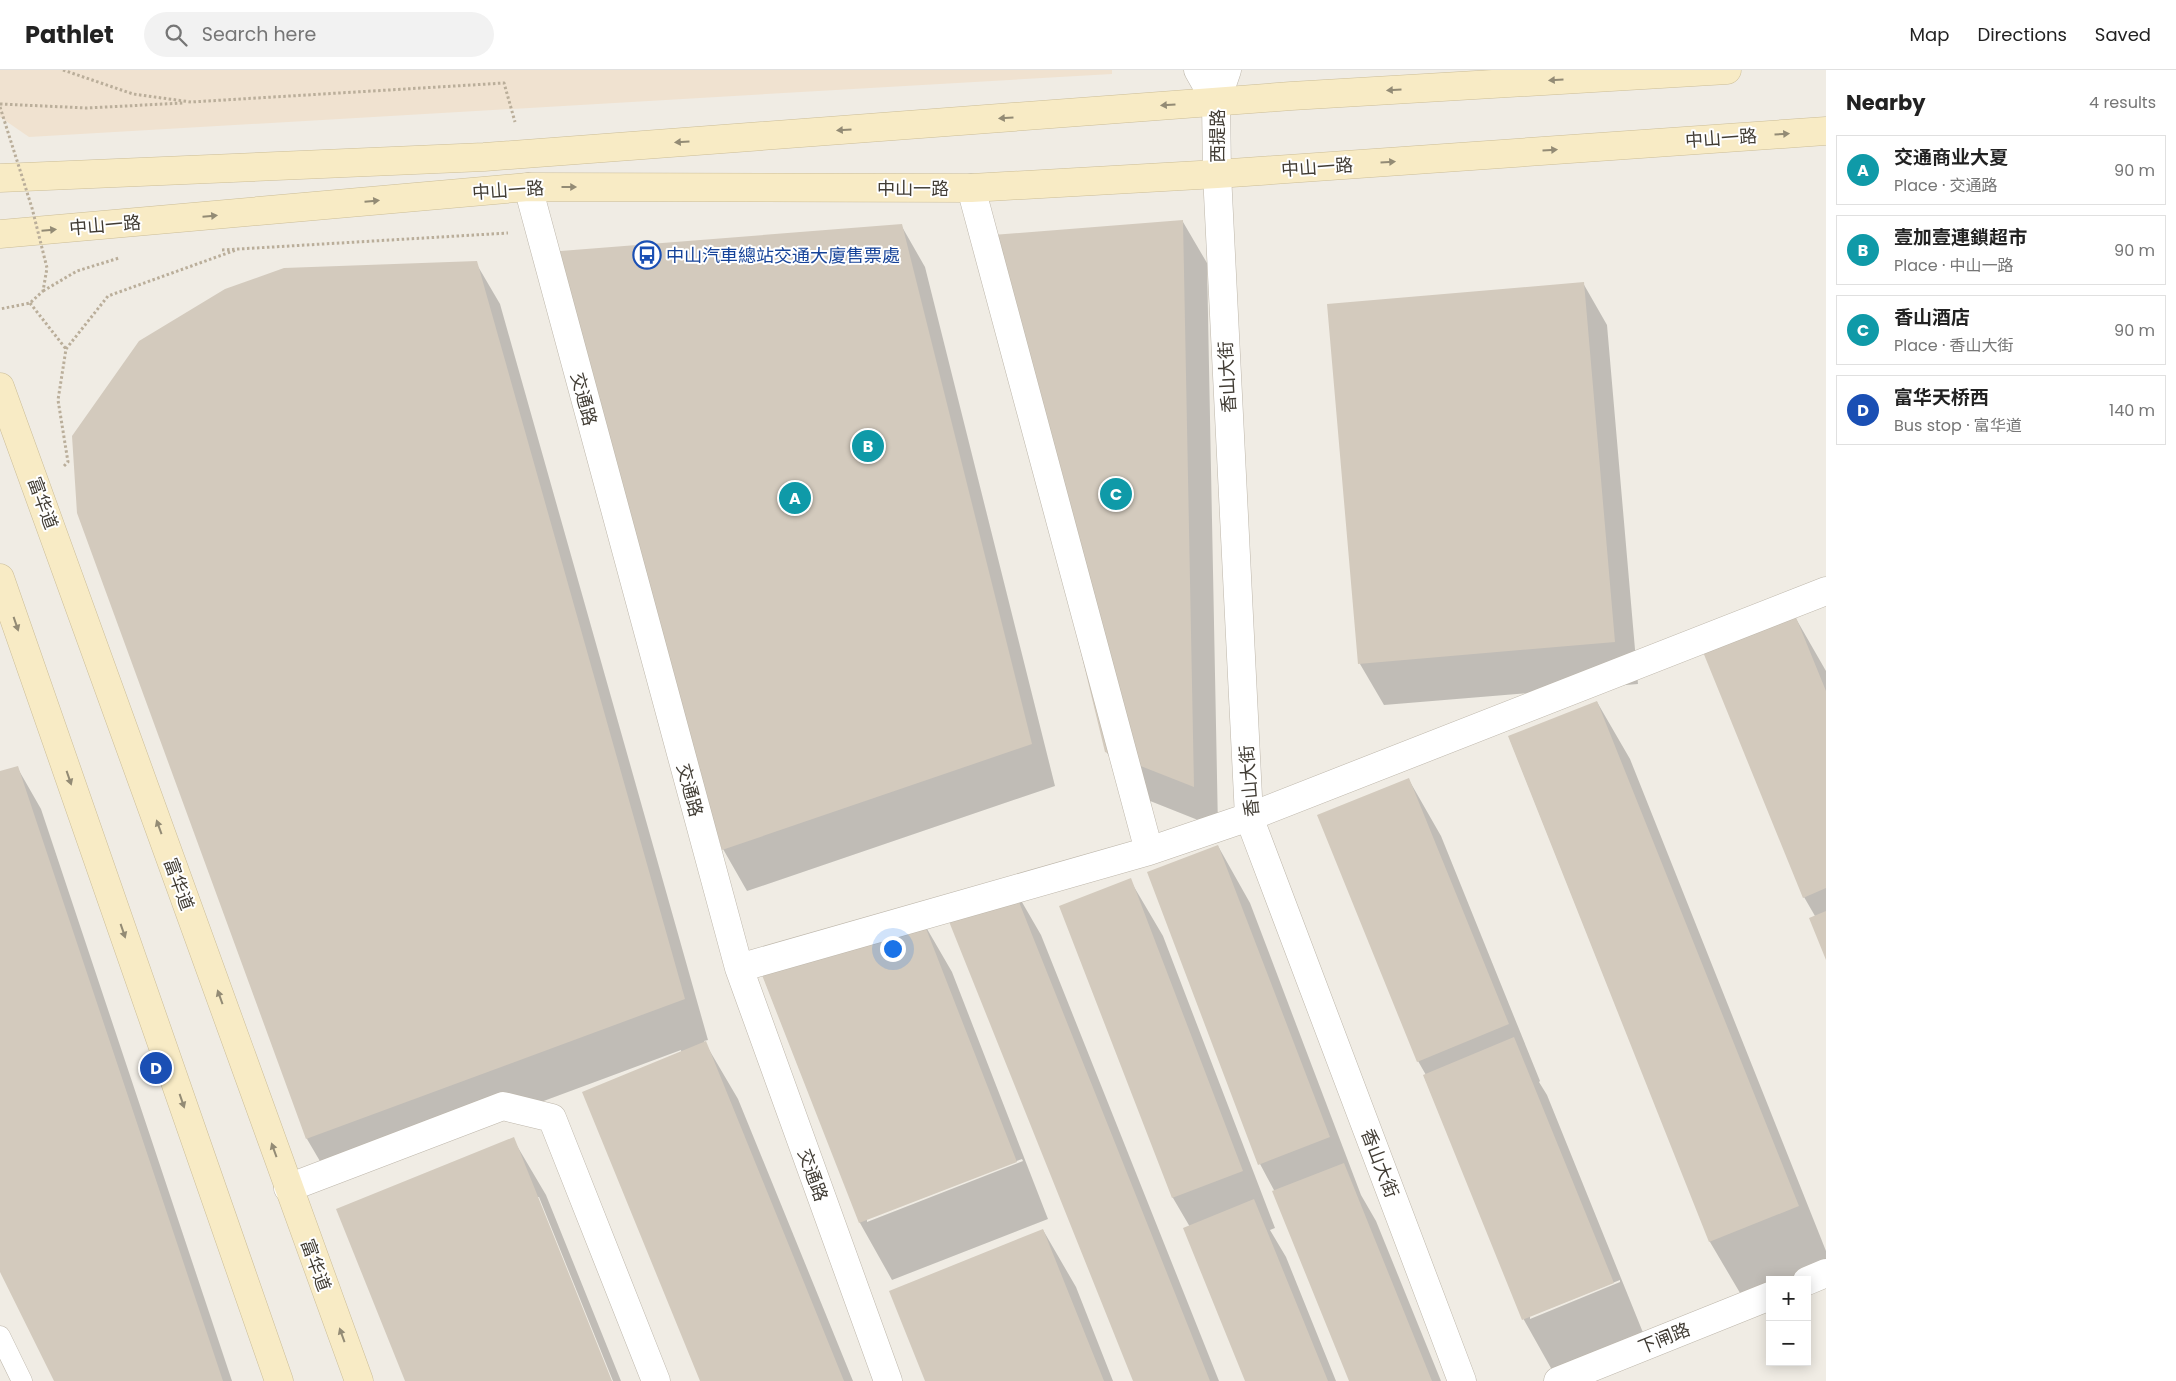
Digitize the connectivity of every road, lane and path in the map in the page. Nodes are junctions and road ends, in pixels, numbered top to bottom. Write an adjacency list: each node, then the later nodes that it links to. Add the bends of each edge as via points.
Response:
1 (63, 70): 5 (path, via 133,94)
2 (1198, 70): 6 (street)
3 (1227, 70): 6 (street, 西提路)
4 (1727, 70): 6 (main road, 中山一路, one-way to 6)
5 (191, 102): 7 (path, via 87,108); 9 (path, via 504,83)
6 (1216, 102): 9 (main road, 中山一路, one-way to 9); 10 (street, 西提路)
7 (0, 105): 19 (path, bridge, via 47,268)
8 (1826, 131): 10 (main road, 中山一路, one-way to 8)
9 (525, 154): 11 (main road, 中山一路)
10 (1217, 174): 13 (main road, 中山一路); 27 (street, 香山大街)
11 (0, 178)
12 (528, 187): 13 (main road, 中山一路, one-way to 13); 14 (street, 交通路); 15 (main road, 中山一路, one-way to 12)
13 (971, 188): 28 (street)
14 (538, 231): 16 (path); 29 (street, 交通路)
15 (0, 234)
16 (239, 249): 17 (path); 22 (path, via 108,296)
17 (220, 250)
18 (124, 256): 19 (path, via 78,271)
19 (43, 291): 20 (path, bridge)
20 (30, 303): 21 (path, bridge); 22 (path)
21 (0, 309)
22 (66, 349): 24 (path, via 58,400 68,462)
23 (0, 387): 24 (main road, 富华道)
24 (38, 489): 30 (main road, 富华道, one-way to 24)
25 (0, 578): 36 (main road, one-way to 36)
26 (1826, 592): 27 (street)
27 (1249, 817): 28 (street); 40 (street, 香山大街)
28 (1149, 851): 29 (street)
29 (739, 968): 39 (street, 交通路)
30 (288, 1188): 37 (main road, 富华道, one-way to 30); 38 (street, via 503,1106 552,1118)
31 (1826, 1273): 32 (street)
32 (1811, 1279)
33 (1766, 1298): 41 (street, 下闸路)
34 (0, 1336): 35 (lane)
35 (22, 1381)
36 (279, 1381)
37 (359, 1381)
38 (656, 1381)
39 (888, 1381)
40 (1462, 1381)
41 (1558, 1381)

